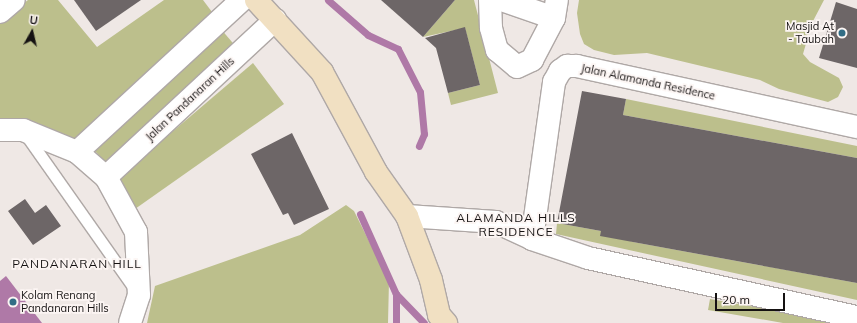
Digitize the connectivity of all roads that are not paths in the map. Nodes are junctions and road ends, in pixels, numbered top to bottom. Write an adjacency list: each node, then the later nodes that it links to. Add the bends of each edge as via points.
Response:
1 (14, 0): 7 (street)
2 (242, 0): 12 (street)
3 (256, 0): 8 (main road)
4 (490, 0): 6 (street, via 491,28 497,50 517,67 532,60)
5 (502, 0): 6 (street)
6 (556, 9)
7 (0, 12)
8 (275, 20): 13 (street, Jalan Pandanaran Hills); 14 (main road, via 322,72 376,172)
9 (857, 127): 15 (street, Jalan Alamanda Residence, via 577,66 566,66 554,82)
10 (0, 130): 11 (street)
11 (23, 130): 12 (street); 16 (lane)
12 (77, 152): 13 (street)
13 (106, 177): 16 (street, via 136,232)
14 (407, 216): 15 (street, via 496,222); 18 (main road, via 431,280)
15 (532, 239): 17 (street, via 588,258)
16 (139, 295): 19 (street)
17 (857, 318)
18 (441, 320)
19 (130, 323)

